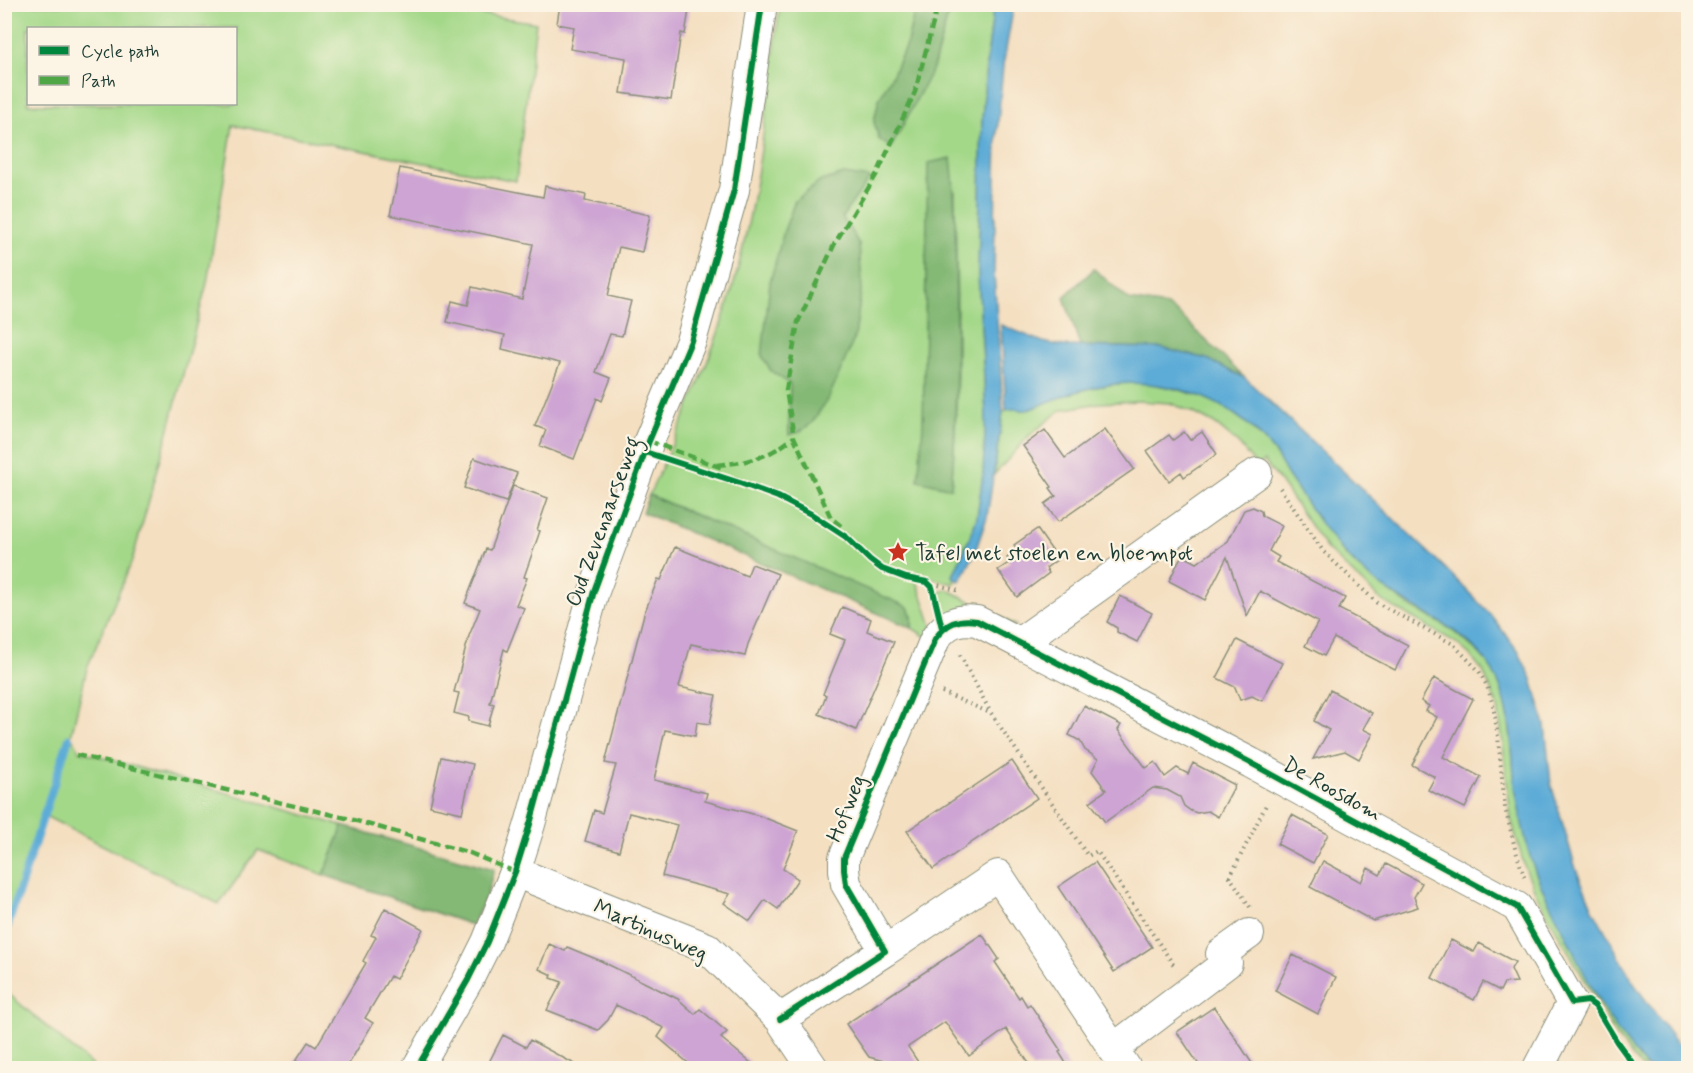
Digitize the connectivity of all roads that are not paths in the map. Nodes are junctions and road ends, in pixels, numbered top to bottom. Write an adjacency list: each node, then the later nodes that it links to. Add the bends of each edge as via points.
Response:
1 (762, 4): 5 (street, Oud Zevenaarseweg, via 731,201 691,340 594,591)
2 (1257, 473): 4 (street)
3 (942, 628): 4 (street, De Roosdom, via 956,622 977,621); 7 (street, Hofweg, via 844,858 846,885)
4 (1019, 643): 12 (street, De Roosdom, via 1517,907 1572,1003)
5 (515, 872): 8 (street, Martinusweg, via 707,948); 10 (street, Oud Zevenaarseweg, via 468,980)
6 (1249, 934): 9 (street, via 1221,954 1227,963 1190,990)
7 (885, 951): 8 (street); 9 (street, via 998,875)
8 (780, 1019): 11 (street, Martinusweg)
9 (1120, 1059)
10 (417, 1068)
11 (813, 1068)
12 (1538, 1068)

